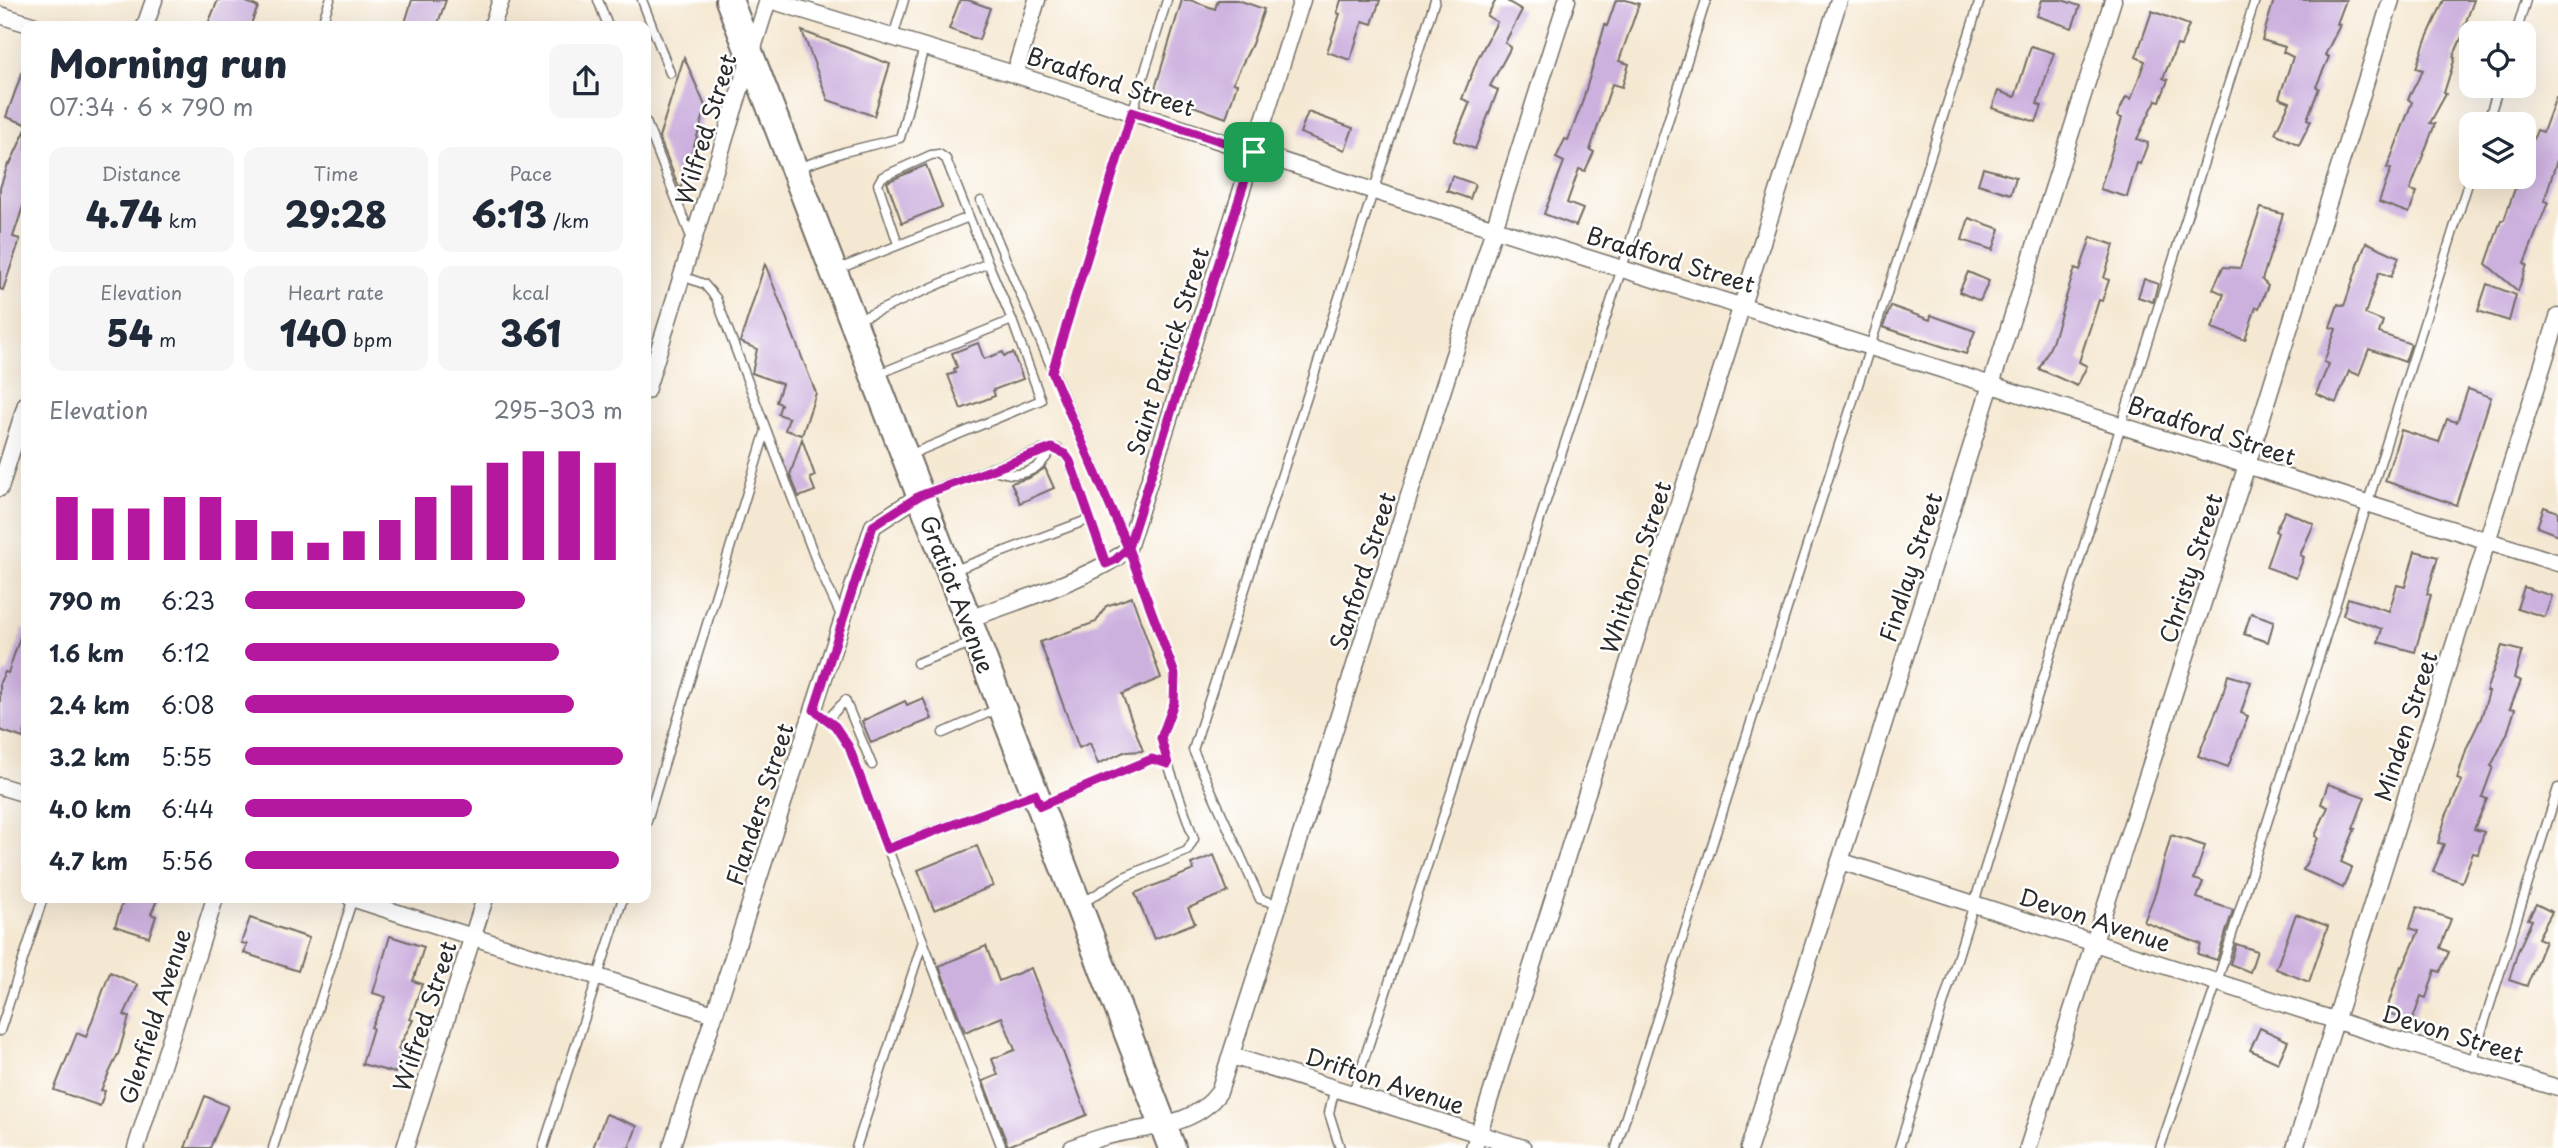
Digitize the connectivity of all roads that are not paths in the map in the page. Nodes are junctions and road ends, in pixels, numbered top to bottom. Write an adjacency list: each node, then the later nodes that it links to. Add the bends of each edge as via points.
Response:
1 (154, 0): 22 (street)
2 (330, 0): 23 (lane)
3 (501, 0): 24 (street)
4 (598, 0): 25 (lane)
5 (642, 0): 26 (lane)
6 (729, 0): 32 (main road, Gratiot Avenue)
7 (769, 0): 30 (street, Bradford Street); 32 (street, Wilfred Street)
8 (904, 0): 30 (lane)
9 (1037, 0): 34 (street)
10 (1167, 0): 35 (lane)
11 (1302, 0): 37 (street, Saint Patrick Street)
12 (1435, 0): 40 (lane)
13 (1567, 0): 43 (street, Sanford Street)
14 (1706, 0): 47 (lane)
15 (1839, 0): 50 (street, Whithorn Street)
16 (1980, 0): 54 (lane)
17 (2113, 0): 58 (street, Findlay Street)
18 (2255, 0): 60 (lane)
19 (2391, 0): 64 (street, Christy Street)
20 (2526, 0): 27 (lane)
21 (0, 15): 28 (street)
22 (147, 21)
23 (323, 21)
24 (494, 21)
25 (606, 21)
26 (650, 21)
27 (2520, 21)
28 (21, 22)
29 (651, 23): 33 (lane)
30 (892, 37): 31 (street, Bradford Street)
31 (925, 47): 34 (street, Bradford Street); 38 (lane, via 900,138)
32 (751, 57): 38 (main road, Gratiot Avenue); 44 (street, Wilfred Street)
33 (670, 73)
34 (1017, 75): 35 (street, Bradford Street)
35 (1132, 112): 37 (street, Bradford Street); 55 (lane)
36 (651, 135): 44 (lane)
37 (1254, 152): 40 (street, Bradford Street); 71 (street, Saint Patrick Street)
38 (794, 169): 48 (main road, Gratiot Avenue)
39 (2466, 189): 68 (lane)
40 (1374, 191): 43 (street, Bradford Street); 98 (lane, via 1193,750 1260,899)
41 (981, 201): 55 (lane)
42 (969, 217): 45 (lane); 45 (lane, via 946,159 931,155 882,177 878,184); 46 (lane)
43 (1495, 229): 47 (street, Bradford Street); 98 (street, Sanford Street)
44 (693, 242): 49 (street, Wilfred Street)
45 (898, 244): 48 (lane)
46 (988, 263): 52 (lane); 53 (lane)
47 (1622, 268): 50 (street, Bradford Street); 112 (lane)
48 (833, 271): 53 (main road, Gratiot Avenue)
49 (682, 276): 56 (street, Wilfred Street); 61 (lane, via 704,284 716,298)
50 (1742, 305): 54 (street, Bradford Street); 114 (street, Whithorn Street)
51 (2558, 317): 70 (street, Minden Street)
52 (1012, 320): 57 (lane); 63 (lane, via 1041,400)
53 (853, 322): 57 (main road, Gratiot Avenue)
54 (1870, 345): 58 (street, Bradford Street); 125 (lane)
55 (1052, 372): 71 (lane)
56 (651, 375)
57 (873, 376): 63 (main road, Gratiot Avenue)
58 (1992, 383): 60 (street, Bradford Street); 90 (street, Findlay Street)
59 (21, 420): 66 (street)
60 (2121, 425): 64 (street, Bradford Street); 97 (lane)
61 (766, 430): 75 (lane); 88 (lane)
62 (1052, 448): 65 (lane); 65 (lane, via 1041,464 1017,475); 69 (lane, via 1070,461)
63 (904, 456): 67 (main road, Gratiot Avenue)
64 (2247, 464): 68 (street, Bradford Street); 102 (street, Christy Street)
65 (991, 468): 67 (lane)
66 (0, 488)
67 (919, 496): 74 (main road, Gratiot Avenue); 75 (street, Flanders Street, via 873,526)
68 (2366, 502): 70 (street, Bradford Street); 104 (lane)
69 (1090, 519): 73 (lane); 74 (lane)
70 (2487, 541): 72 (street, Bradford Street); 106 (street, Minden Street)
71 (1128, 548): 73 (street); 82 (lane, via 1175,674 1174,703 1161,738)
72 (2558, 563)
73 (1106, 564): 76 (street, via 1017,602)
74 (950, 573): 76 (main road, Gratiot Avenue)
75 (843, 620): 79 (street, Flanders Street)
76 (972, 630): 77 (lane); 78 (main road, Gratiot Avenue)
77 (917, 663)
78 (1002, 707): 81 (lane); 87 (main road, Gratiot Avenue)
79 (814, 710): 80 (lane); 105 (street, Flanders Street)
80 (828, 719): 83 (lane); 83 (lane, via 843,703)
81 (943, 733)
82 (1168, 764): 87 (lane, via 1152,759); 99 (lane, via 1194,839 1187,851 1124,877)
83 (865, 768): 89 (lane)
84 (0, 786): 86 (street)
85 (2558, 788): 109 (lane)
86 (21, 792)
87 (1038, 800): 89 (lane); 99 (main road, Gratiot Avenue)
88 (651, 808)
89 (887, 849): 101 (lane)
90 (1840, 861): 97 (street, Devon Avenue); 126 (street, Findlay Street)
91 (41, 903): 107 (lane)
92 (213, 903): 115 (street, Glenfield Avenue)
93 (350, 903): 116 (lane)
94 (368, 903): 100 (street)
95 (483, 903): 100 (street, Wilfred Street)
96 (621, 903): 103 (lane)
97 (1975, 904): 102 (street, Devon Avenue); 127 (lane)
98 (1280, 905): 108 (street, Sanford Street)
99 (1079, 906): 113 (main road, Gratiot Avenue)
100 (473, 937): 103 (street); 117 (street, Wilfred Street)
101 (923, 942): 120 (lane); 121 (lane)
102 (2094, 943): 104 (street, Devon Avenue); 128 (street, Christy Street)
103 (599, 977): 105 (street); 118 (lane)
104 (2217, 982): 106 (street, Devon Avenue); 129 (lane)
105 (714, 1014): 119 (street, Flanders Street)
106 (2335, 1020): 109 (street, Devon Street); 130 (street, Minden Street)
107 (0, 1031)
108 (1232, 1056): 110 (street, Drifton Avenue); 113 (street, Sanford Street, via 1212,1103)
109 (2472, 1063): 111 (street, Devon Street)
110 (1335, 1087): 112 (street, Drifton Avenue); 123 (lane, via 1329,1113)
111 (2558, 1088)
112 (1353, 1093): 114 (street, Drifton Avenue)
113 (1168, 1137): 122 (street, Sanford Street, via 1105,1136)
114 (1477, 1141): 124 (street, Drifton Avenue)
115 (136, 1148)
116 (273, 1148)
117 (405, 1148)
118 (543, 1148)
119 (671, 1148)
120 (856, 1148)
121 (1002, 1148)
122 (1072, 1148)
123 (1340, 1148)
124 (1523, 1148)
125 (1616, 1148)
126 (1749, 1148)
127 (1899, 1148)
128 (2028, 1148)
129 (2160, 1148)
130 (2295, 1148)

